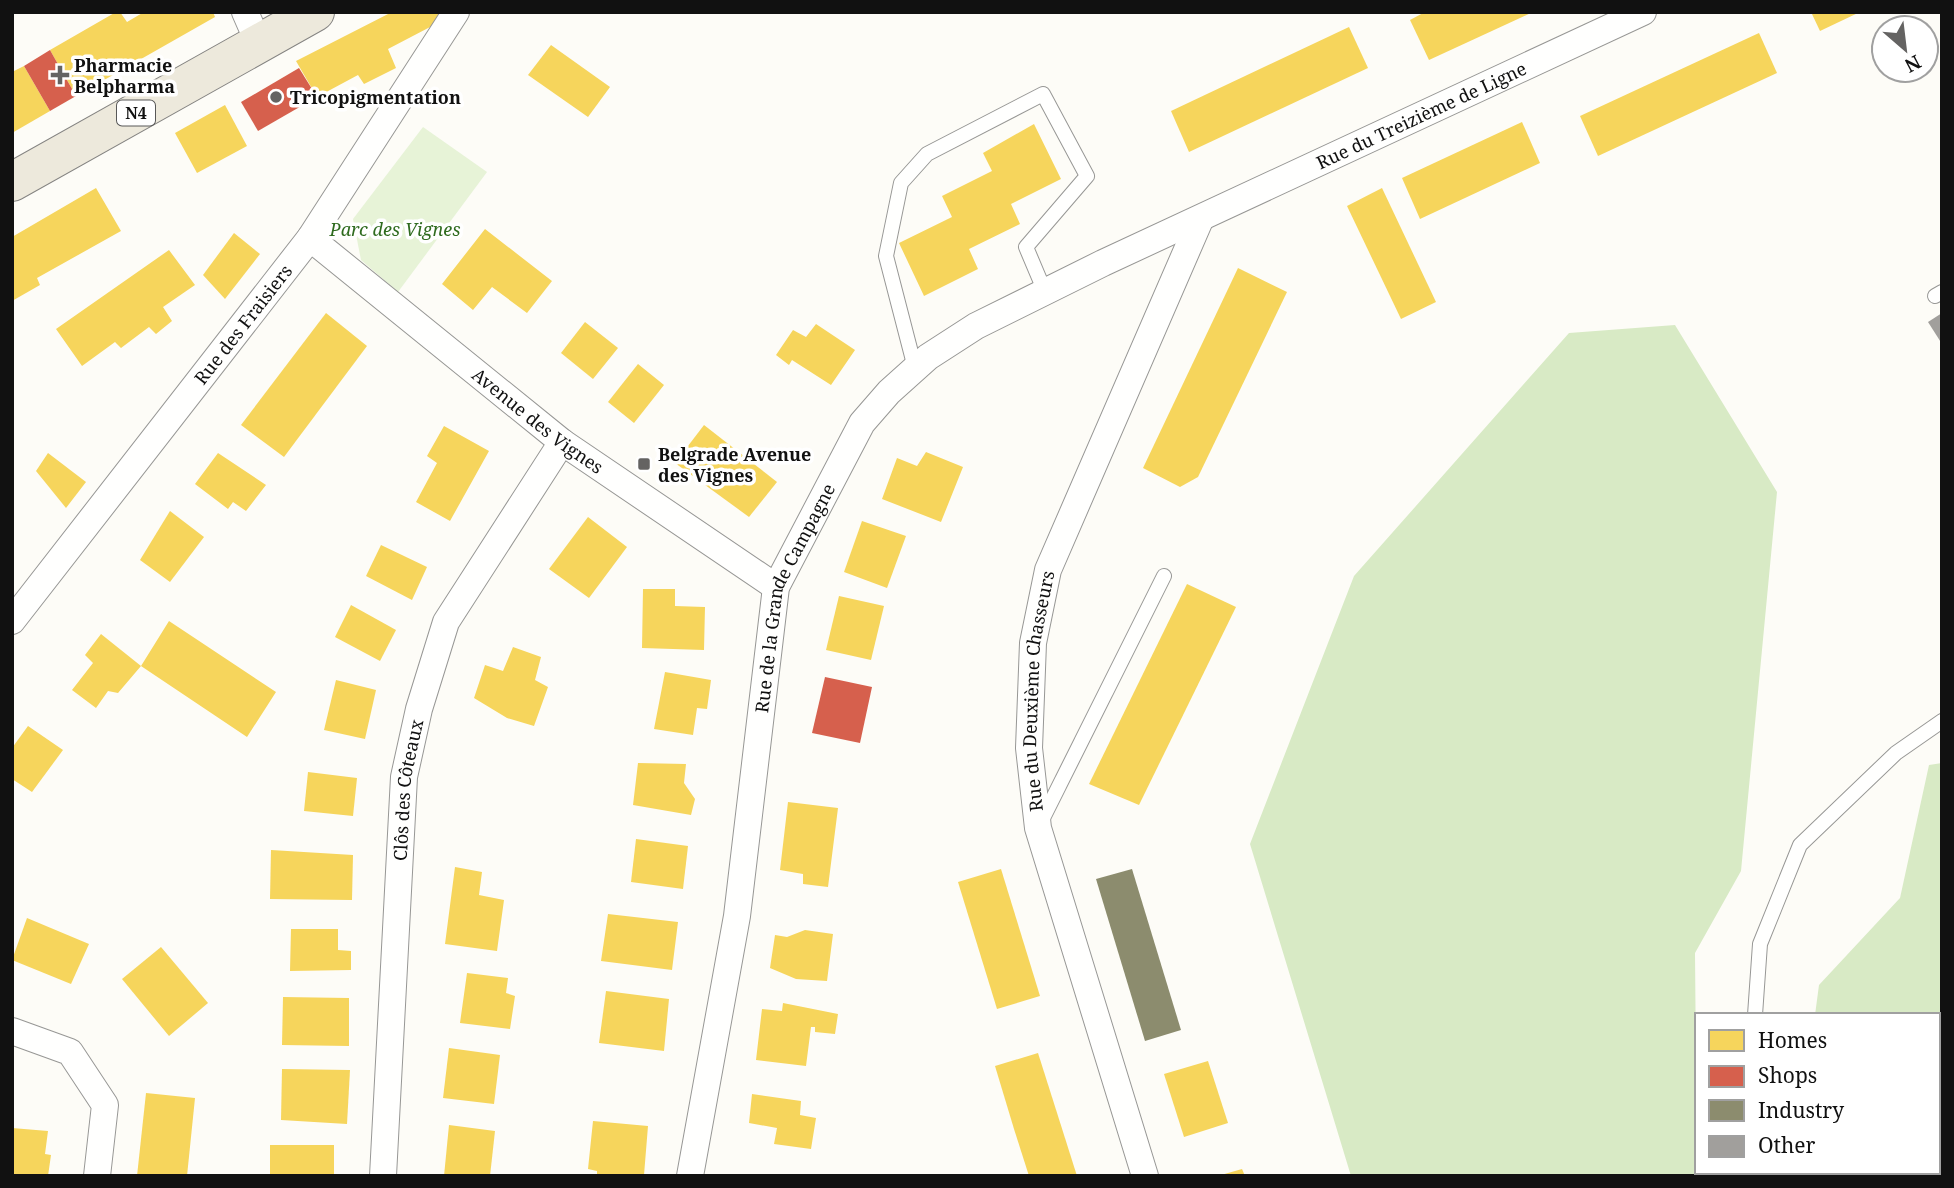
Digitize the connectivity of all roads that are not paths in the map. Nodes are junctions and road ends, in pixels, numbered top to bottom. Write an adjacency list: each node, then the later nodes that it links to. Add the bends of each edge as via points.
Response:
1 (315, 12): 4 (main road, N4)
2 (456, 12): 7 (street, Rue des Fraisiers)
3 (1643, 12): 6 (street, Rue du Treizième de Ligne)
4 (252, 28): 5 (main road, N4)
5 (12, 182)
6 (1200, 220): 8 (street, Rue de la Grande Campagne); 15 (street, Rue du Deuxième Chasseurs, via 1048,570 1033,643 1030,710 1029,748)
7 (310, 238): 10 (street, Avenue des Vignes); 13 (street, Rue des Fraisiers)
8 (1045, 292): 9 (street, Rue de la Grande Campagne, via 976,326); 9 (lane, via 1026,247 1087,177 1043,94 927,154 901,183 887,256)
9 (915, 368): 12 (street, Rue de la Grande Campagne, via 862,423)
10 (562, 442): 12 (street, Avenue des Vignes); 19 (street, Clôs des Côteaux, via 446,622 419,709 404,777)
11 (1164, 576): 15 (lane)
12 (776, 587): 20 (street, Rue de la Grande Campagne, via 737,916)
13 (12, 621)
14 (1942, 721): 16 (lane, via 1896,753 1800,845 1760,944)
15 (1038, 828): 21 (street, Rue du Deuxième Chasseurs)
16 (1755, 1013)
17 (12, 1031): 18 (street, via 70,1052 105,1105)
18 (97, 1176)
19 (383, 1176)
20 (690, 1176)
21 (1145, 1176)

